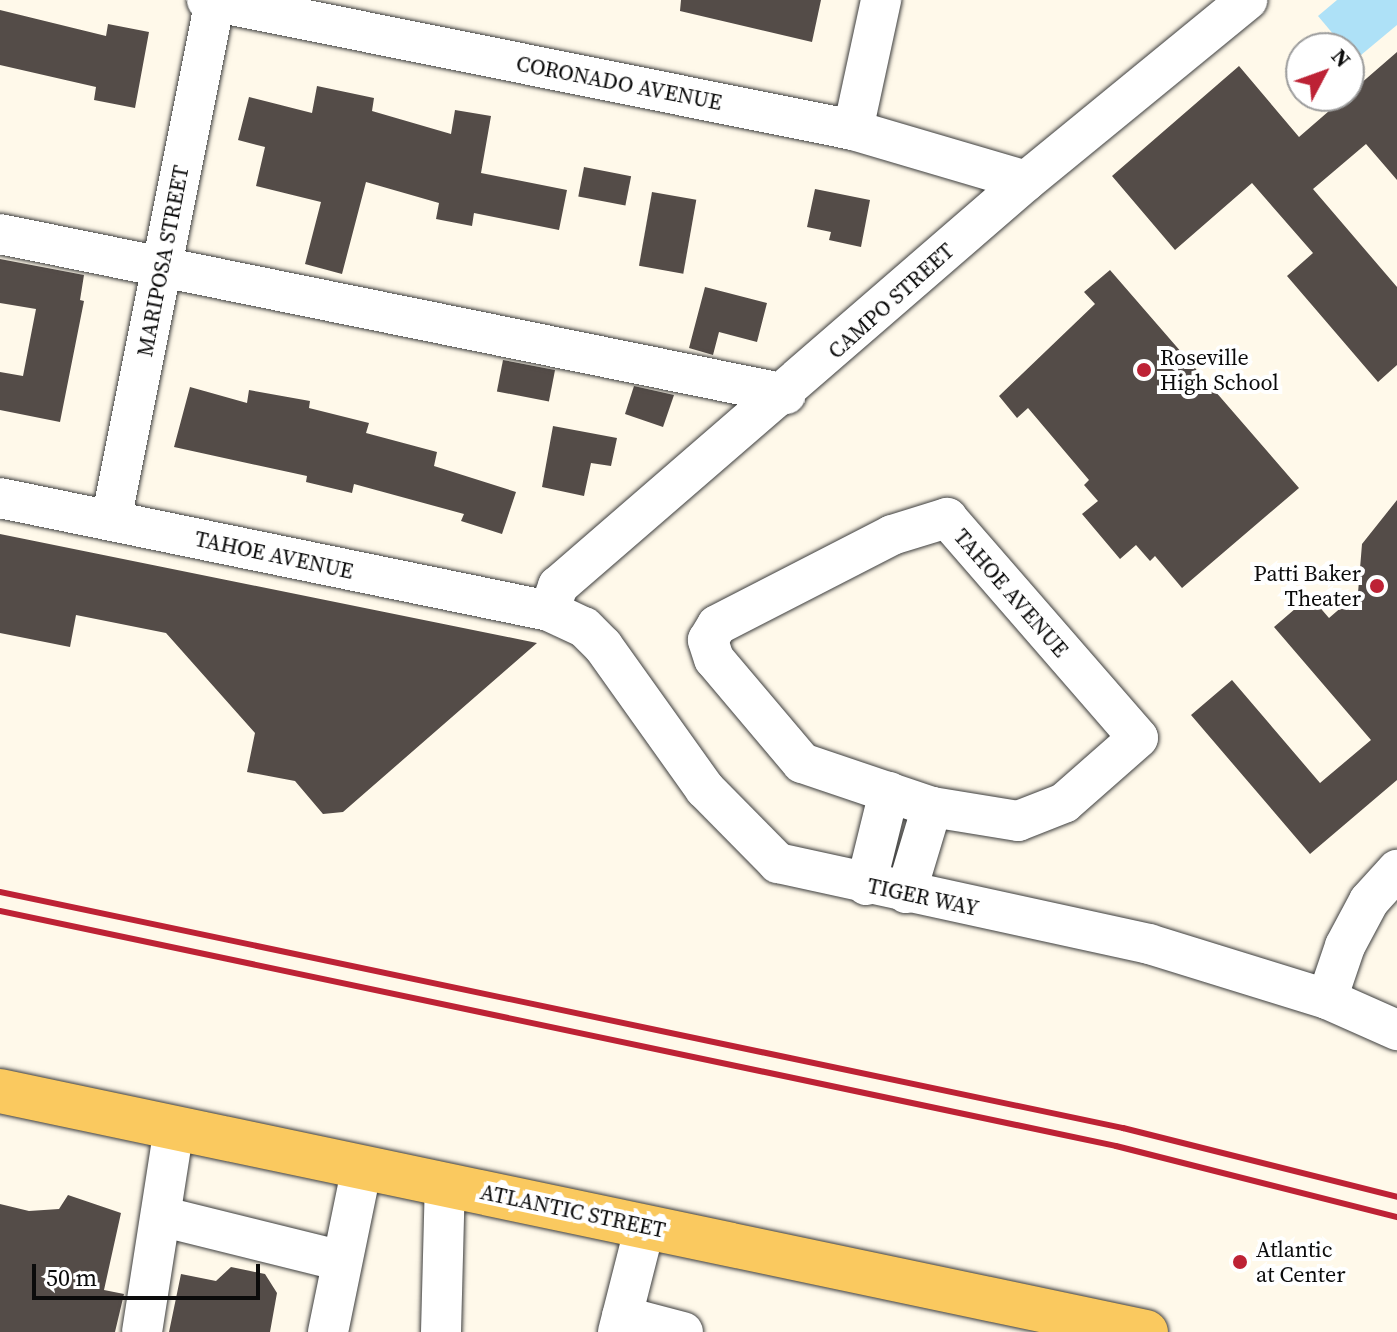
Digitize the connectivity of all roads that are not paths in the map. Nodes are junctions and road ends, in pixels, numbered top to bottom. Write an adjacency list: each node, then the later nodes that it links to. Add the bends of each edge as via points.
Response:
1 (881, 0): 4 (street)
2 (1247, 0): 5 (street, CAMPO STREET)
3 (212, 1): 4 (street, CORONADO AVENUE); 7 (street, MARIPOSA STREET)
4 (853, 130): 5 (street, CORONADO AVENUE)
5 (1026, 181): 8 (street, CAMPO STREET)
6 (0, 234): 7 (street)
7 (161, 267): 8 (street); 10 (street, MARIPOSA STREET)
8 (786, 394): 11 (street, CAMPO STREET, via 558,586)
9 (0, 498): 10 (street, TAHOE AVENUE)
10 (111, 521): 11 (street, TAHOE AVENUE)
11 (549, 611): 15 (street, TIGER WAY, via 584,627 603,646 705,789 756,846 778,863)
12 (889, 792): 13 (street, TAHOE AVENUE); 13 (street, TAHOE AVENUE, via 802,763 714,659 708,640 717,625 879,541 947,518 1138,738 1064,803 1018,821); 15 (street)
13 (932, 807): 16 (street)
14 (1397, 870): 17 (street, via 1363,912)
15 (866, 885): 16 (street, TIGER WAY)
16 (906, 893): 17 (street, TIGER WAY, via 1149,944)
17 (1327, 999): 18 (street, TIGER WAY)
18 (1397, 1030)
19 (0, 1091): 20 (main road, ATLANTIC STREET)
20 (174, 1127): 21 (main road, ATLANTIC STREET); 23 (street)
21 (362, 1166): 22 (main road, ATLANTIC STREET); 25 (street)
22 (445, 1184): 24 (main road, ATLANTIC STREET); 30 (street)
23 (164, 1217): 25 (street); 28 (street)
24 (645, 1226): 26 (street); 27 (main road, ATLANTIC STREET)
25 (342, 1261): 29 (street)
26 (620, 1324): 31 (street)
27 (1083, 1325): 32 (main road, ATLANTIC STREET)
28 (142, 1332)
29 (328, 1332)
30 (441, 1332)
31 (683, 1332)
32 (1146, 1332)

